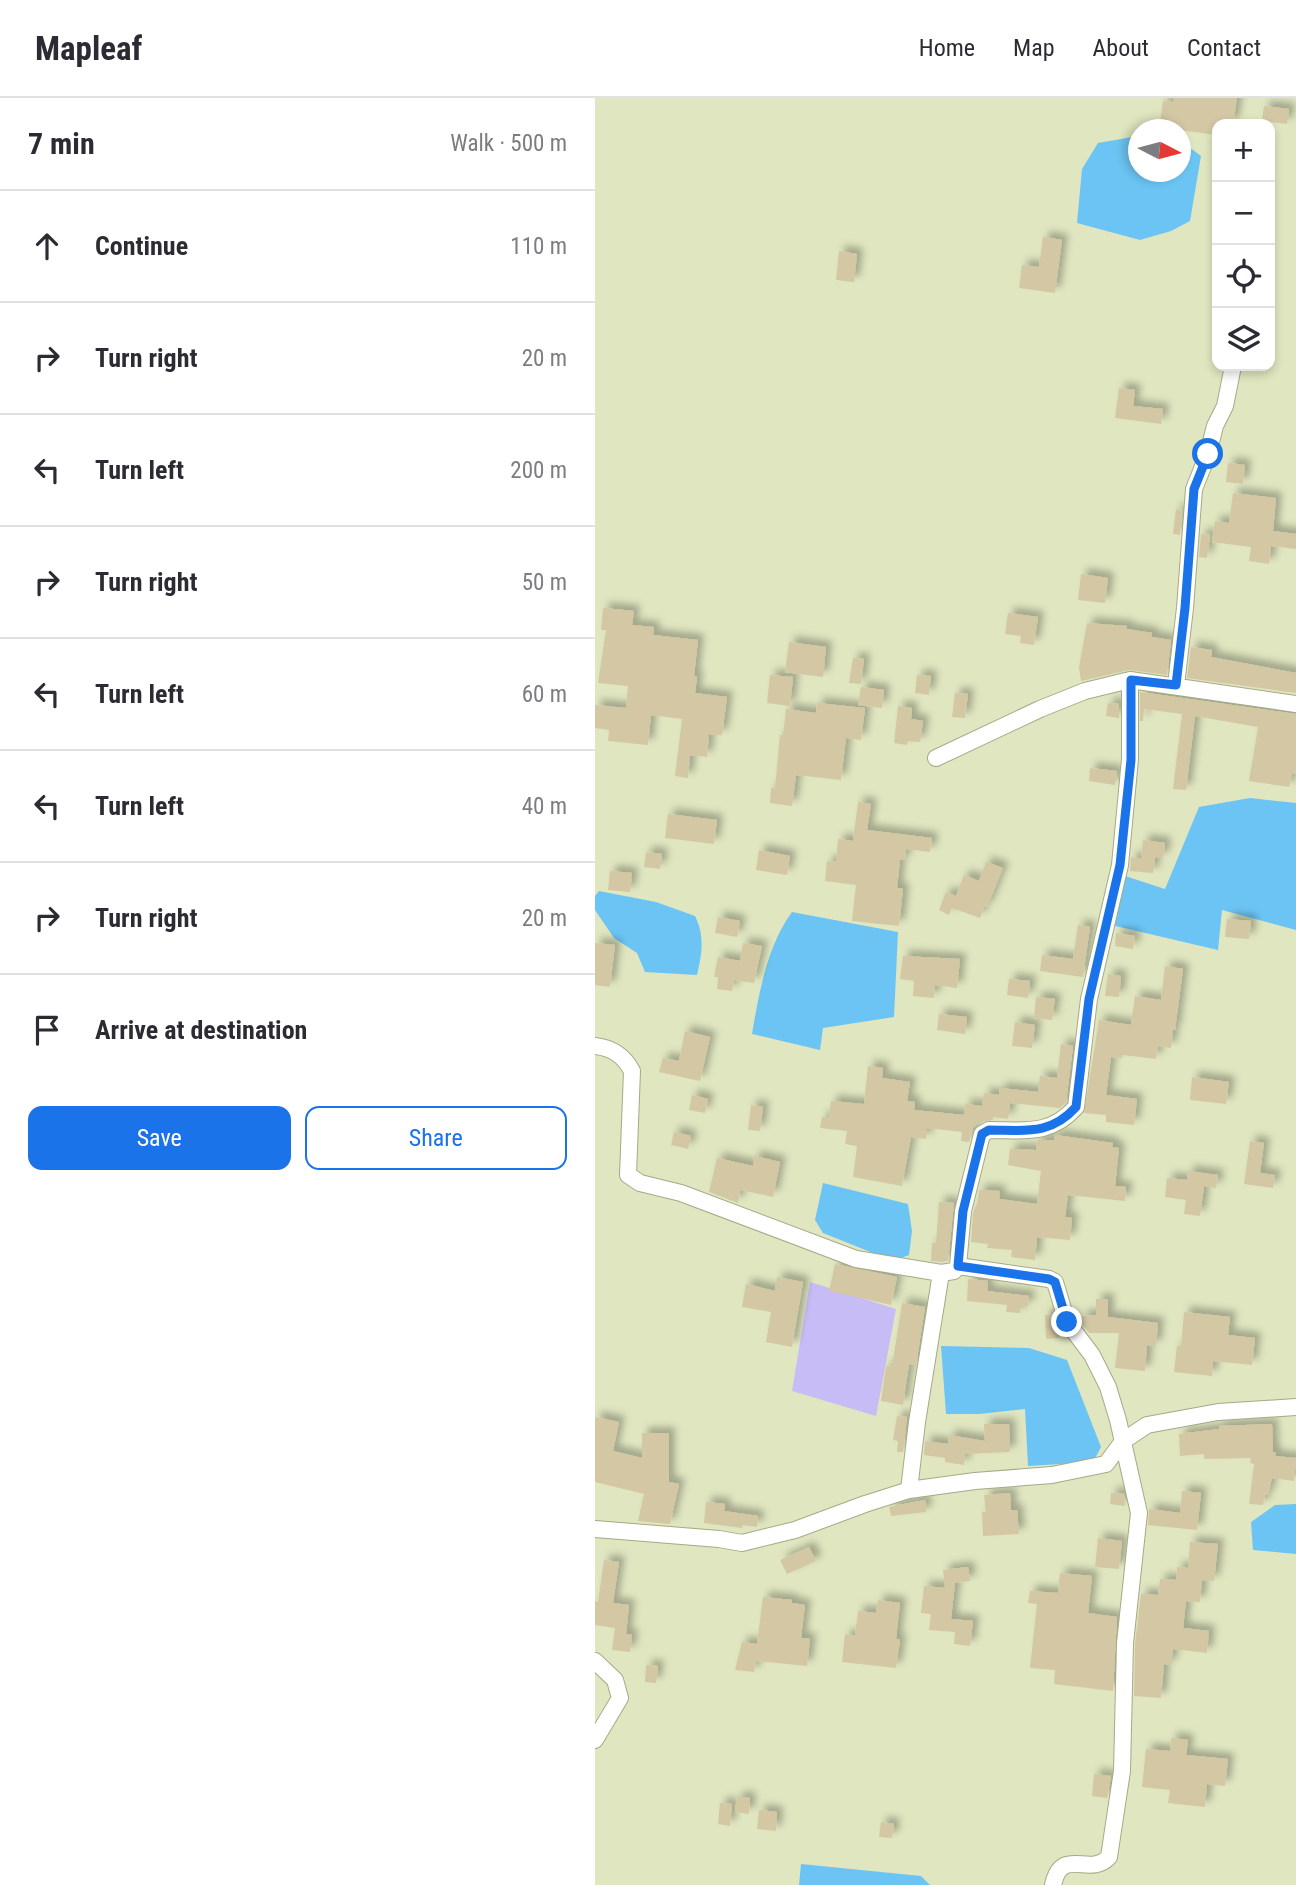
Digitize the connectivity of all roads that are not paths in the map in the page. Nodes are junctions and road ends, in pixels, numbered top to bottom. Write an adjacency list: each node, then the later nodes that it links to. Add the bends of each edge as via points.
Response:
1 (1232, 371): 3 (street, via 1225,406 1194,489)
2 (1131, 680): 3 (street); 5 (street, via 1085,691); 7 (street, via 1131,760 1120,865 1089,999 1076,1107 1043,1130 989,1130 982,1134 963,1211)
3 (1176, 685): 4 (street)
4 (1296, 704)
5 (936, 758)
6 (595, 1046): 8 (street, via 624,1057 632,1071 628,1175 640,1183 681,1193 856,1259)
7 (958, 1266): 8 (street); 10 (street, via 1055,1282 1067,1322 1092,1355 1108,1387)
8 (941, 1273): 11 (street)
9 (1296, 1408): 10 (street, via 1218,1412 1147,1425)
10 (1123, 1441): 11 (street, via 1106,1464 1052,1475); 15 (street, via 1139,1513 1125,1643 1122,1771 1109,1857 1098,1865 1065,1864)
11 (909, 1490): 12 (street, via 795,1530 742,1543)
12 (595, 1529)
13 (595, 1661): 14 (street, via 615,1680 620,1698)
14 (595, 1740)
15 (1053, 1885)

